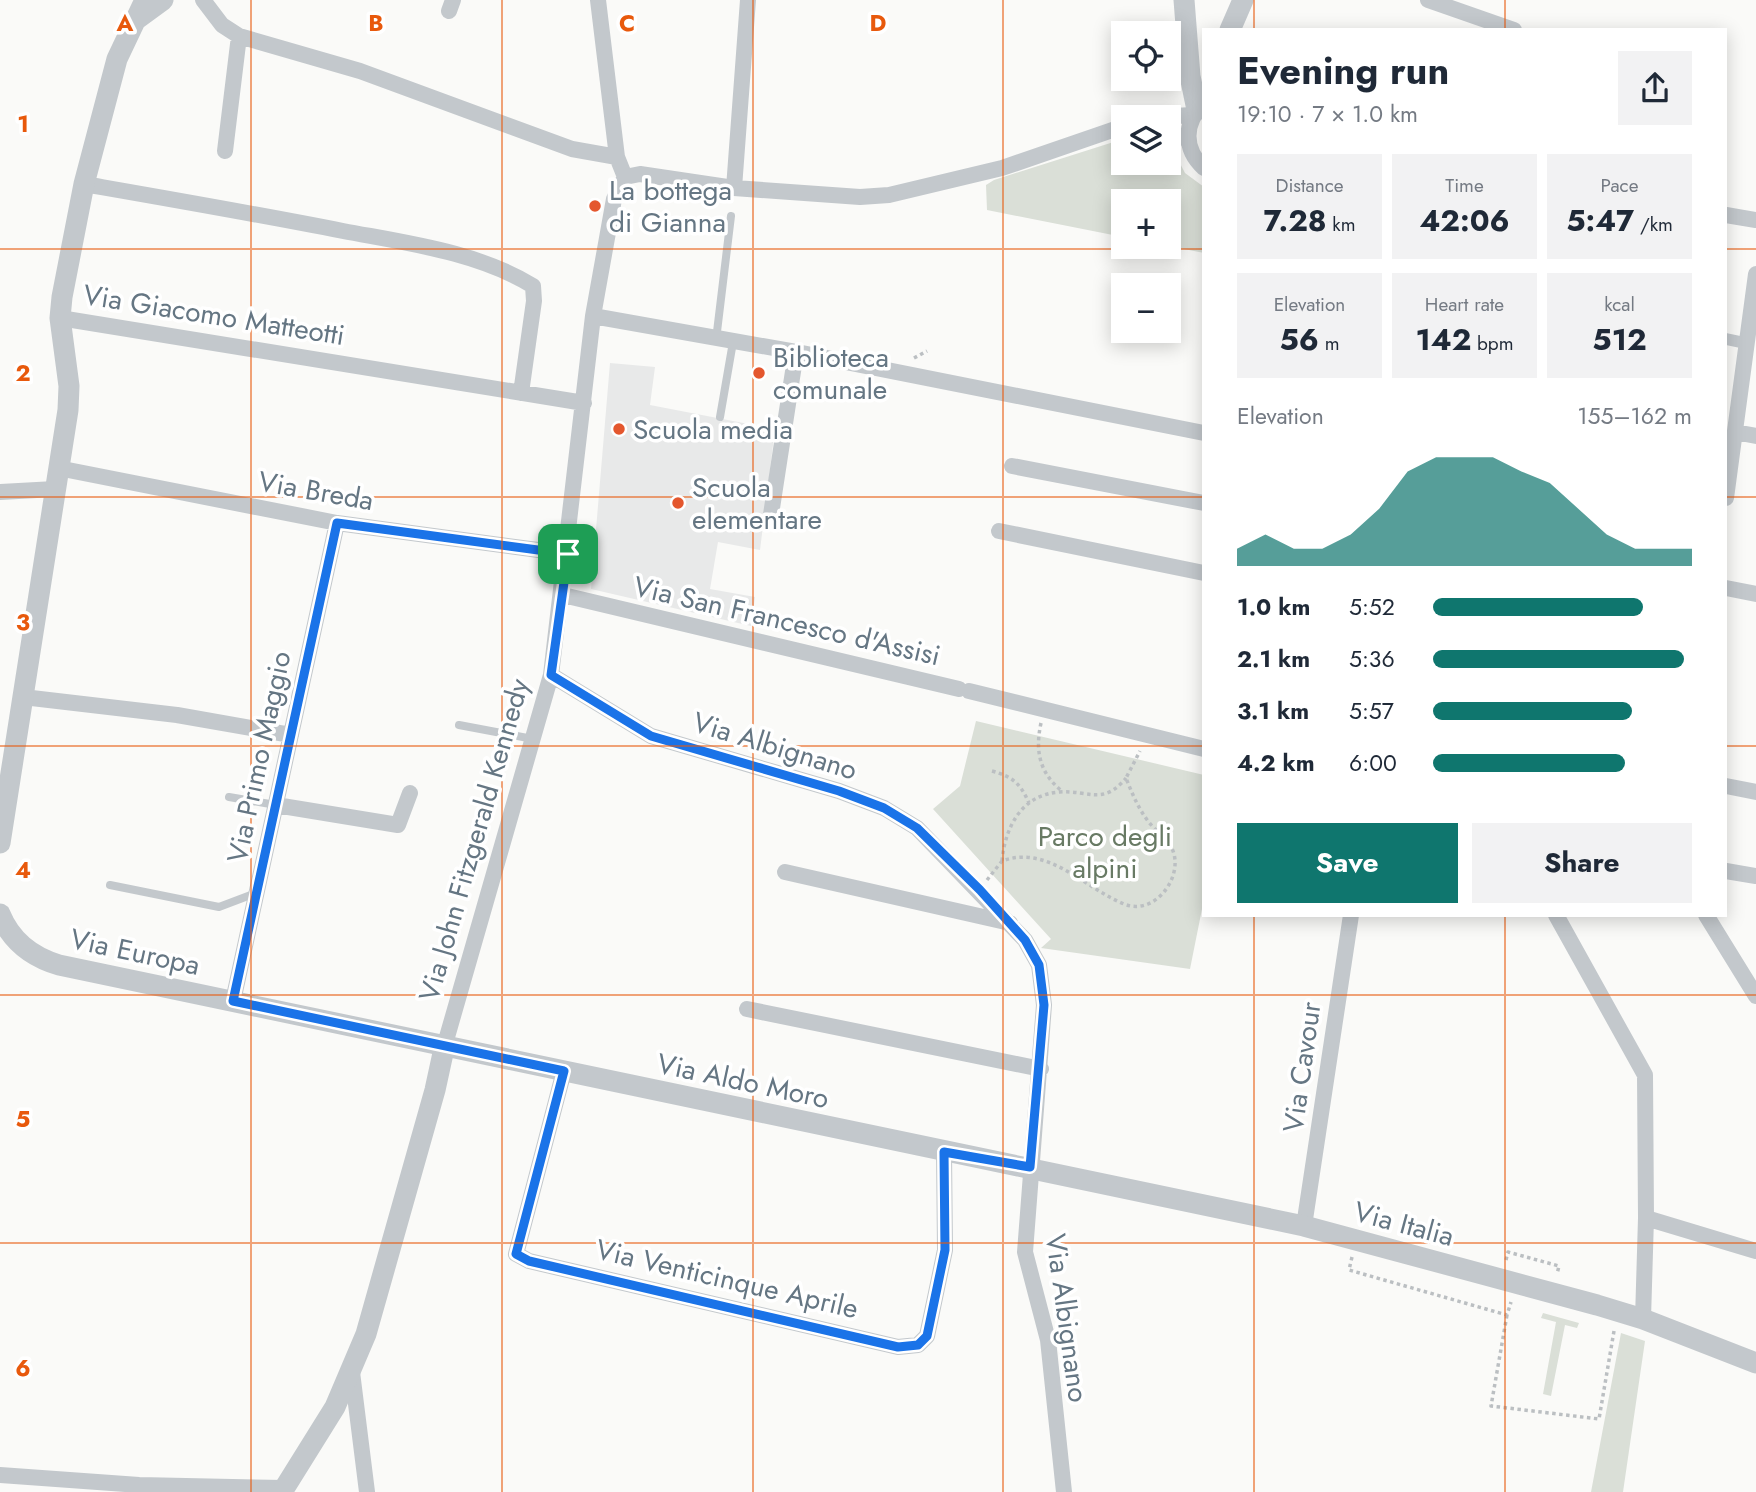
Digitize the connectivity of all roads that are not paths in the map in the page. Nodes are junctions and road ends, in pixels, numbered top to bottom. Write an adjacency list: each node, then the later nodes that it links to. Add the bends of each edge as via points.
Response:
1 (163, 0): 8 (street, Via Giacomo Matteotti)
2 (203, 0): 11 (street, via 222,25)
3 (598, 0): 18 (street)
4 (748, 0): 22 (street)
5 (1184, 0): 12 (street)
6 (1243, 0): 9 (street)
7 (1428, 0): 10 (street)
8 (141, 9): 21 (street, Via Giacomo Matteotti, via 117,60)
9 (1231, 28)
10 (1508, 28)
11 (239, 36): 17 (street); 18 (street, via 360,71 572,149)
12 (1197, 61): 13 (street, via 1191,88)
13 (1198, 109): 16 (street)
14 (1111, 130): 22 (street, via 1002,168 889,195)
15 (1181, 137): 16 (street)
16 (1188, 140): 19 (street)
17 (225, 151)
18 (617, 157): 20 (street)
19 (1202, 166)
20 (625, 177): 22 (street, via 640,174); 27 (street, Via John Fitzgerald Kennedy, via 614,199)
21 (84, 184): 28 (street, Via Giacomo Matteotti); 33 (street, via 427,248 516,276 533,286 534,302)
22 (734, 188)
23 (1727, 215): 25 (street)
24 (731, 216): 30 (lane)
25 (1756, 220)
26 (1756, 274): 31 (street)
27 (593, 316): 30 (street); 34 (street, Via John Fitzgerald Kennedy)
28 (60, 318): 33 (street, Via Giacomo Matteotti); 40 (street, via 69,386)
29 (1727, 340): 31 (street)
30 (724, 341): 32 (street); 35 (lane)
31 (1745, 343): 36 (street)
32 (796, 352): 37 (street); 44 (street)
33 (521, 393): 34 (street, Via Giacomo Matteotti)
34 (584, 403): 47 (street, Via John Fitzgerald Kennedy)
35 (720, 417)
36 (1735, 432): 38 (street); 41 (street)
37 (1202, 433)
38 (1756, 436)
39 (1012, 466): 43 (street)
40 (56, 479): 42 (street, Via Breda); 45 (street, Via Breda); 53 (street)
41 (1727, 491)
42 (0, 492)
43 (1202, 503)
44 (770, 521)
45 (337, 523): 47 (street, Via Breda); 55 (street, Via Primo Maggio)
46 (999, 531): 48 (street)
47 (568, 554): 51 (street, Via John Fitzgerald Kennedy)
48 (1202, 573)
49 (1727, 589): 50 (street)
50 (1756, 594)
51 (563, 595): 52 (street, Via John Fitzgerald Kennedy); 57 (street, Via San Francesco d'Assisi)
52 (551, 675): 56 (street, Via John Fitzgerald Kennedy); 73 (street, Via Albignano, via 651,736 884,808 917,828)
53 (23, 697): 55 (street, via 177,715); 63 (street)
54 (458, 724): 56 (lane)
55 (291, 735): 62 (street, Via Primo Maggio)
56 (533, 738): 77 (street, Via John Fitzgerald Kennedy)
57 (1202, 749)
58 (1727, 786): 59 (street)
59 (1756, 792)
60 (410, 793): 62 (street, via 398,825)
61 (229, 797): 62 (lane)
62 (276, 804): 68 (street, Via Primo Maggio)
63 (0, 842)
64 (1727, 871): 66 (street)
65 (785, 872): 73 (street)
66 (1756, 877)
67 (110, 885): 68 (lane, via 219,907)
68 (256, 893): 75 (street, Via Primo Maggio)
69 (0, 914): 75 (street, Via Europa, via 17,942 48,962)
70 (1351, 917): 83 (street, Via Cavour)
71 (1557, 917): 82 (street, via 1645,1075)
72 (1707, 917): 74 (street)
73 (1010, 923): 78 (street, Via Albignano, via 1039,965 1044,1005)
74 (1756, 996)
75 (233, 1001): 77 (street, Via Europa)
76 (747, 1009): 78 (street)
77 (445, 1044): 79 (street, Via Aldo Moro); 87 (street, Via John Fitzgerald Kennedy, via 393,1241)
78 (1041, 1069): 81 (street, Via Albignano)
79 (564, 1071): 80 (street, Via Aldo Moro); 80 (street, Via Venticinque Aprile, via 516,1254 529,1261 898,1347 918,1345 927,1336 945,1250)
80 (944, 1152): 81 (street, Via Aldo Moro)
81 (1030, 1167): 83 (street, Via Italia); 91 (street, Via Albignano, via 1025,1252 1048,1340)
82 (1646, 1218): 84 (street); 85 (street)
83 (1304, 1226): 85 (street, Via Italia)
84 (1756, 1251)
85 (1643, 1319): 86 (street, Via Italia)
86 (1756, 1363)
87 (352, 1372): 89 (street, Via John Fitzgerald Kennedy); 90 (street)
88 (0, 1475): 89 (street)
89 (283, 1490)
90 (367, 1492)
91 (1065, 1492)

